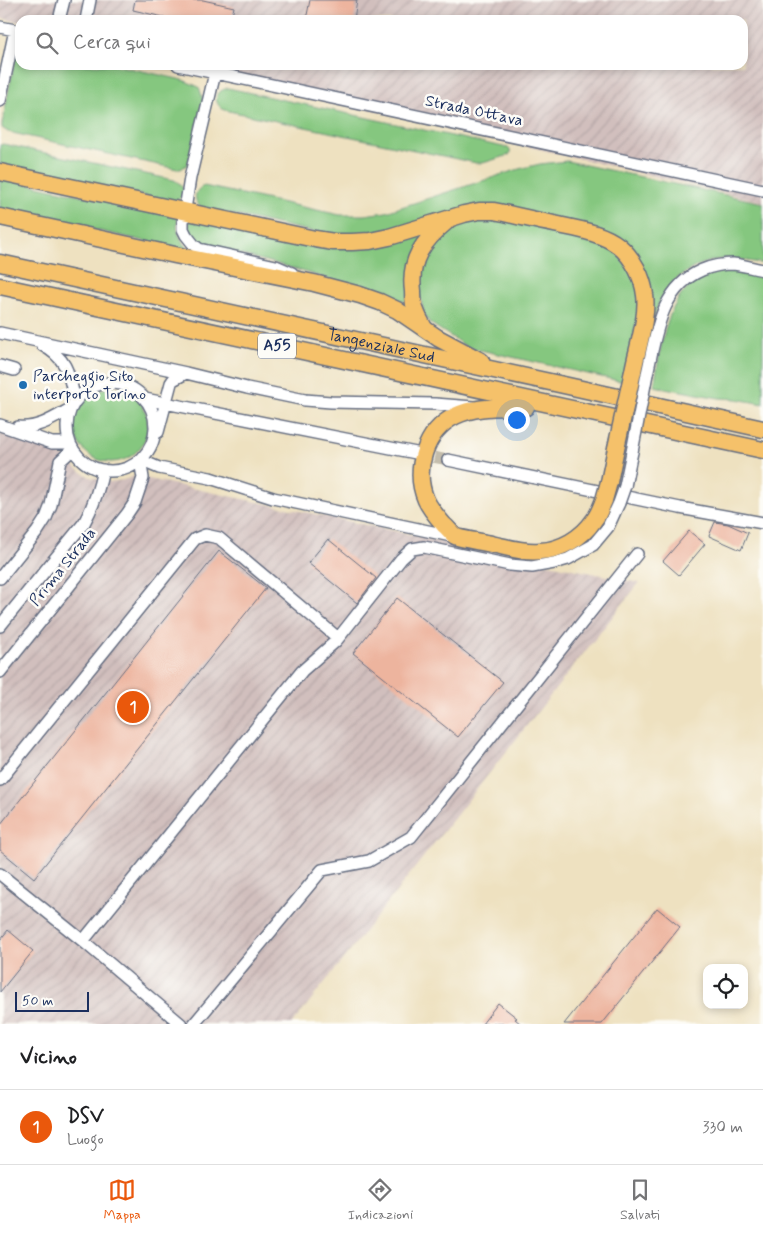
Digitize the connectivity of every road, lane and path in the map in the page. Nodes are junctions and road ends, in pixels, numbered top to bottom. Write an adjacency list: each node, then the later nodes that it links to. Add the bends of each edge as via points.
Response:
1 (64, 0): 3 (street)
2 (90, 0): 4 (street)
3 (60, 15)
4 (87, 15)
5 (0, 27): 6 (street)
6 (15, 30)
7 (15, 43): 10 (street)
8 (201, 70): 9 (street, Strada Ottava)
9 (215, 73): 12 (street, Strada Ottava); 13 (street)
10 (0, 101)
11 (0, 172): 13 (highway)
12 (763, 190)
13 (185, 212): 15 (highway, via 334,242 370,241); 18 (street, via 183,228 199,249 276,266)
14 (0, 217): 18 (highway)
15 (450, 219): 20 (highway, via 421,247 415,260 412,284 415,309); 26 (highway, via 479,211 494,211 595,234 618,245 639,272 645,296)
16 (0, 263): 25 (highway, Tangenziale Sud / A55)
17 (763, 270): 26 (street, via 716,265 685,279 666,303)
18 (314, 283): 20 (highway, via 380,302)
19 (0, 286): 31 (highway, Tangenziale Sud / A55)
20 (424, 328): 25 (highway)
21 (0, 333): 22 (street)
22 (31, 339): 27 (street); 30 (street, via 52,350 66,366)
23 (0, 366): 24 (street)
24 (14, 370)
25 (501, 372): 34 (highway, Tangenziale Sud / A55)
26 (640, 372): 41 (highway, bridge)
27 (186, 373): 29 (street, via 173,380); 32 (street, via 305,400)
28 (145, 399): 29 (street); 30 (street, via 123,384 110,382 84,391); 38 (street, via 155,421 154,436)
29 (165, 404): 37 (street); 38 (street, via 159,431)
30 (73, 405): 33 (street, via 50,421 29,428); 35 (street, via 67,420)
31 (553, 406): 32 (highway); 36 (highway, Tangenziale Sud / A55)
32 (484, 407): 43 (highway, via 453,416 440,426 422,457 422,490 427,503)
33 (3, 426): 35 (street)
34 (763, 429)
35 (71, 446): 40 (street, via 85,462); 45 (street, via 60,461 46,518)
36 (763, 450)
37 (416, 453)
38 (145, 458): 40 (street, via 122,469); 43 (street, via 159,468 210,478 273,498); 48 (street, Prima Strada, via 143,478 128,514)
39 (448, 460): 42 (street)
40 (103, 470): 46 (street, Prima Strada, via 92,508 84,522)
41 (612, 502): 43 (highway, via 572,541 540,552); 47 (street, via 608,527 593,546 554,564 510,565 424,547 412,549)
42 (763, 523)
43 (456, 537)
44 (637, 554): 53 (street, via 411,837 369,862 322,870)
45 (0, 578)
46 (0, 626)
47 (338, 638): 49 (street, via 219,538 205,535 195,539); 51 (street, via 302,671)
48 (0, 672)
49 (0, 780)
50 (0, 874): 51 (street)
51 (84, 941): 52 (street)
52 (181, 1024)
53 (194, 1024)

